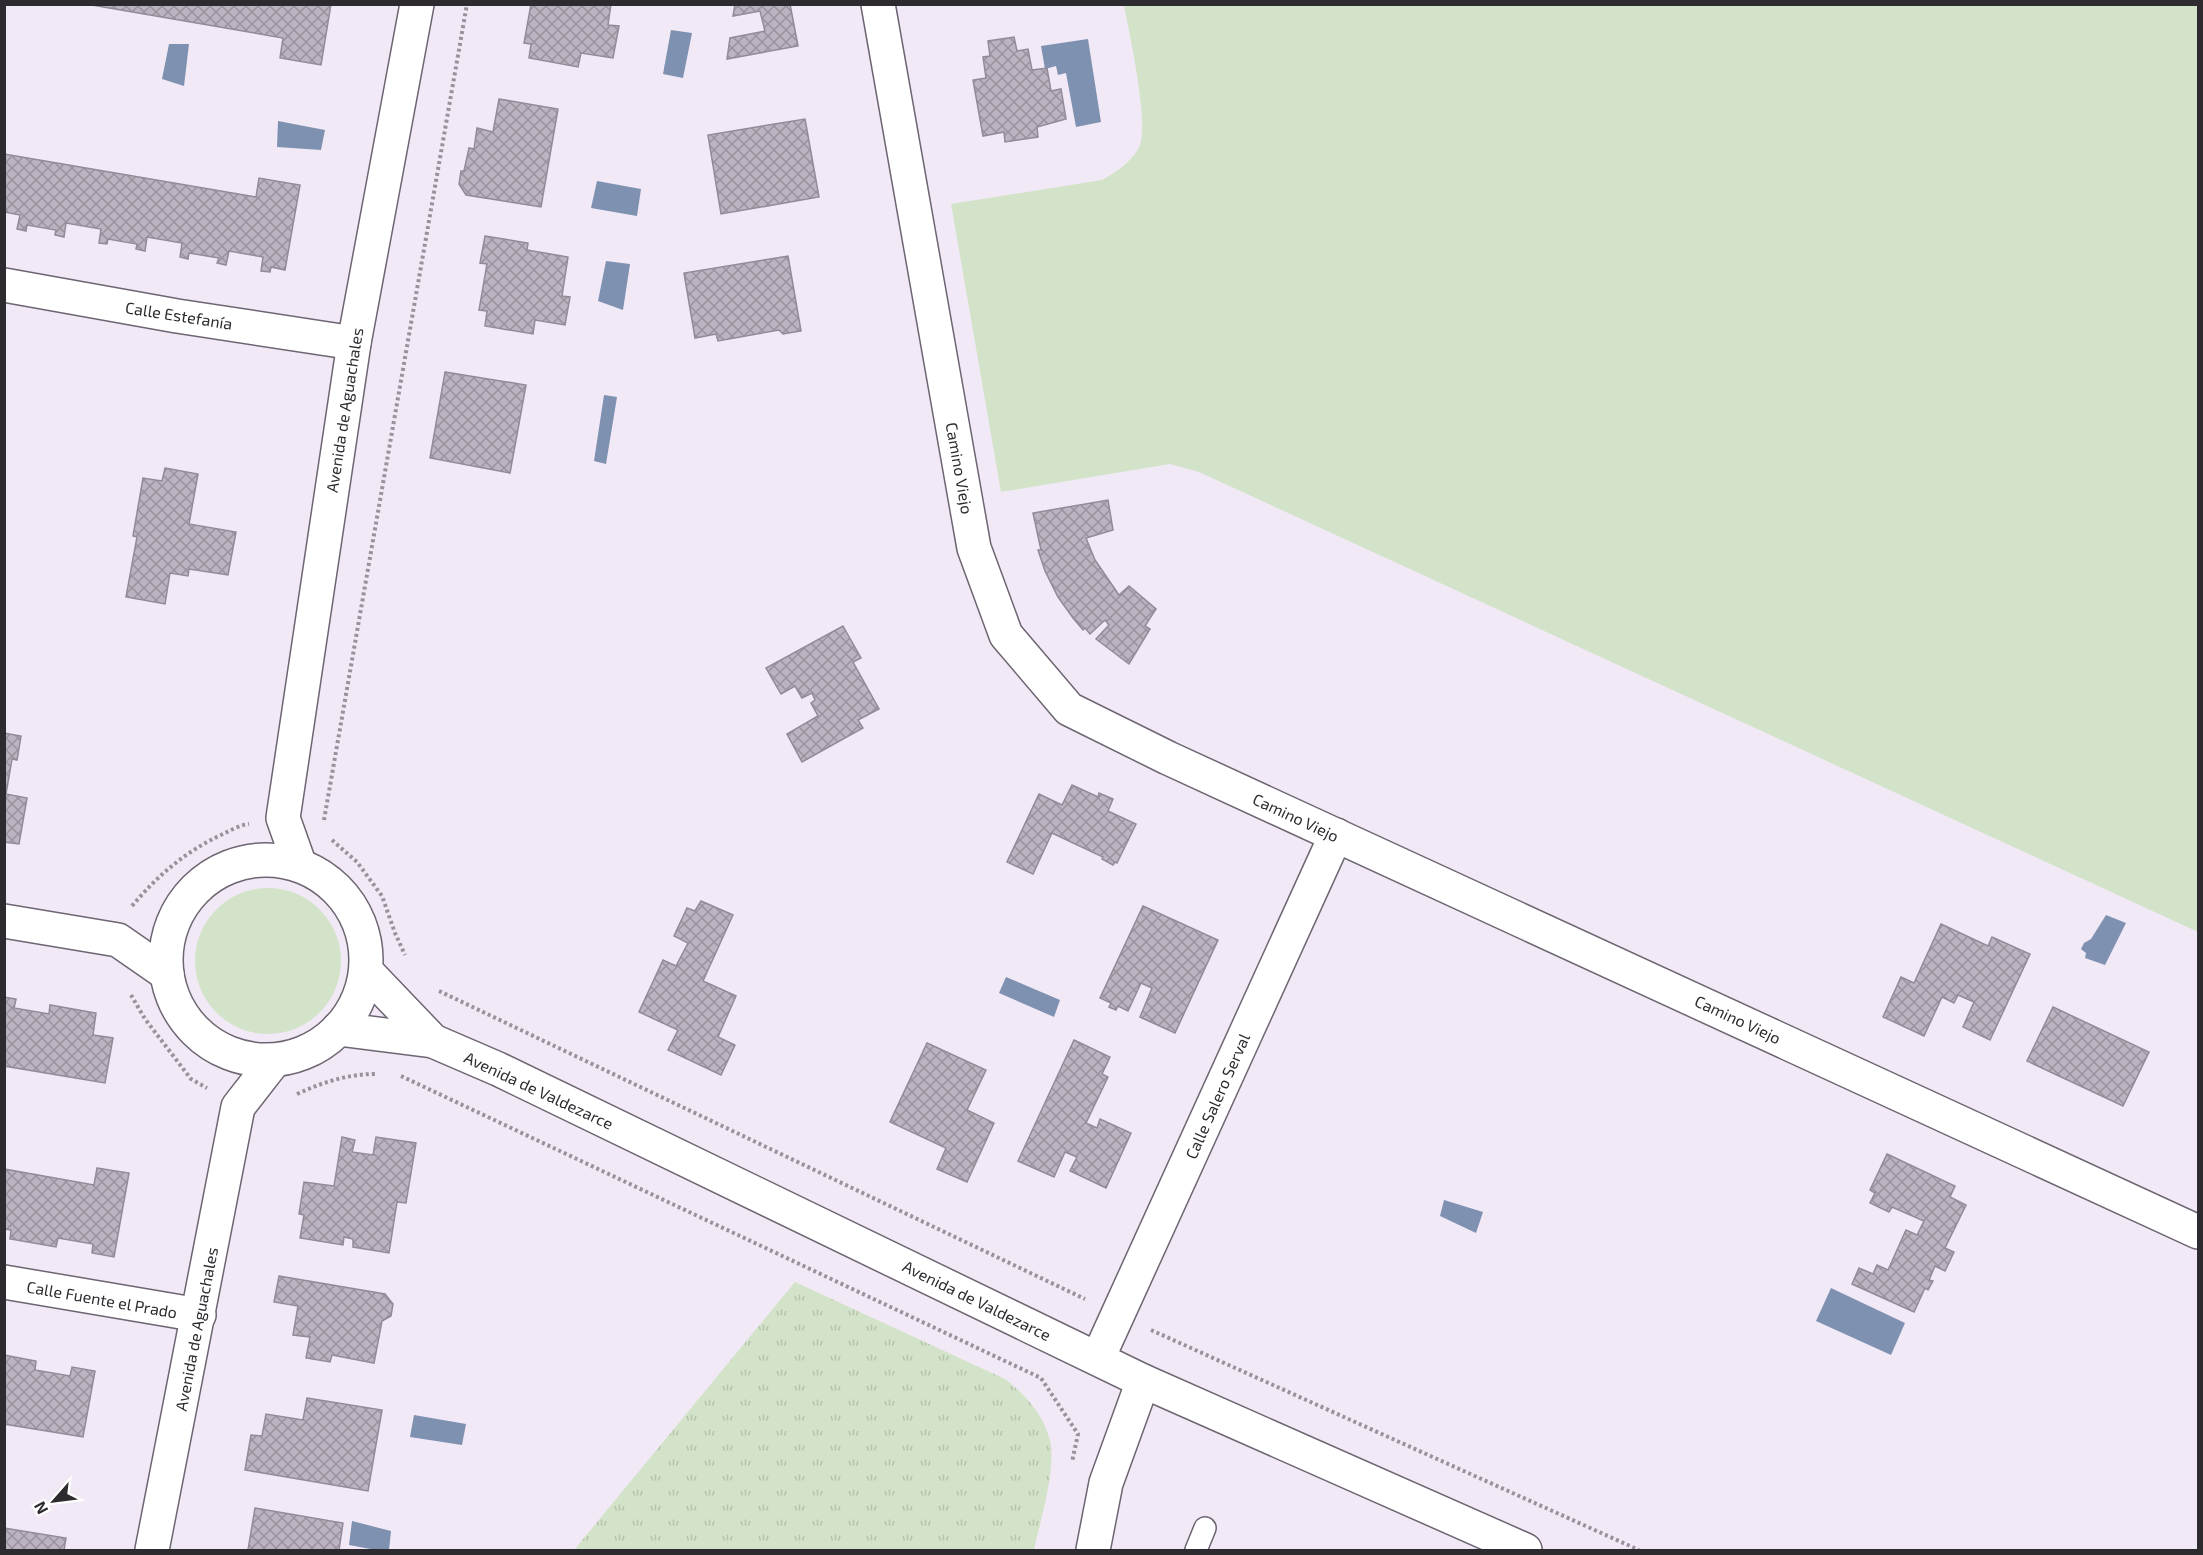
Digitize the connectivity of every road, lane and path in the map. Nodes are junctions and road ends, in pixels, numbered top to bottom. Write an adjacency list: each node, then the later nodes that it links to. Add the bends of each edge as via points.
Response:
1 (417, 4): 5 (street, Avenida de Aguachales)
2 (466, 4): 7 (path)
3 (878, 4): 8 (street, Camino Viejo, via 974,548 1006,635 1069,709)
4 (4, 285): 5 (street, Calle Estefanía)
5 (354, 343): 6 (street, Avenida de Aguachales)
6 (283, 818): 7 (path); 9 (street, Avenida de Aguachales); 10 (street, Avenida de Aguachales); 13 (path, via 245,824 186,853 132,905)
7 (322, 832): 14 (path, via 357,862 382,896)
8 (1336, 835): 25 (street, Camino Viejo); 27 (street, Calle Salero Serval)
9 (251, 860): 10 (street); 12 (street, via 203,881 184,900)
10 (299, 863): 15 (street, via 334,885 354,910 364,939)
11 (4, 921): 13 (street)
12 (172, 923): 13 (street); 16 (street, via 166,951)
13 (118, 940): 16 (street); 24 (path, via 123,981 145,1019 191,1079)
14 (407, 959)
15 (366, 971): 18 (street, via 356,1002); 19 (street, Avenida de Valdezarce)
16 (167, 974): 20 (street, via 185,1019)
17 (436, 990): 27 (path)
18 (338, 1029): 19 (street, Avenida de Valdezarce); 21 (street, via 311,1049)
19 (433, 1041): 29 (street, Avenida de Valdezarce)
20 (215, 1052): 21 (street, via 246,1062); 24 (street)
21 (273, 1062): 24 (street, Avenida de Aguachales)
22 (385, 1073): 24 (path, via 353,1074 281,1101)
23 (395, 1073): 31 (path, via 1041,1378 1078,1434)
24 (238, 1107): 28 (street, Avenida de Aguachales)
25 (2199, 1232)
26 (4, 1282): 28 (street, Calle Fuente el Prado)
27 (1118, 1314): 29 (street, Calle Salero Serval); 37 (path)
28 (199, 1315): 33 (street, Avenida de Aguachales)
29 (1098, 1358): 30 (street, Avenida de Valdezarce)
30 (1143, 1381): 34 (street, via 1106,1483); 36 (street, Avenida de Valdezarce)
31 (1070, 1469)
32 (1205, 1528): 35 (lane)
33 (153, 1551)
34 (1093, 1551)
35 (1196, 1551)
36 (1525, 1551)
37 (1639, 1551)

